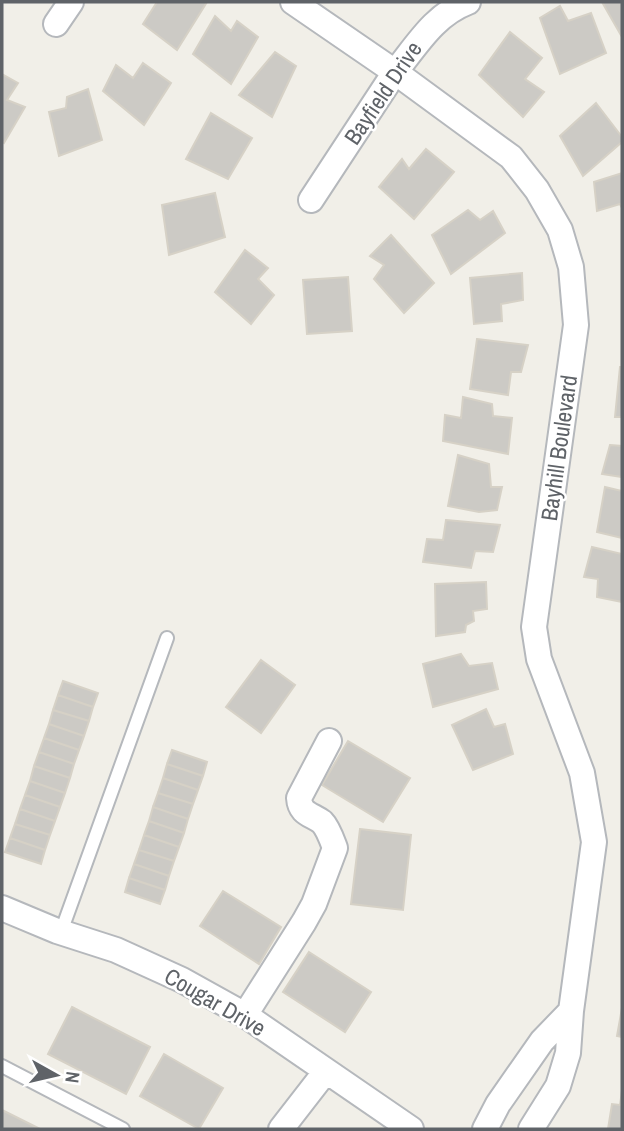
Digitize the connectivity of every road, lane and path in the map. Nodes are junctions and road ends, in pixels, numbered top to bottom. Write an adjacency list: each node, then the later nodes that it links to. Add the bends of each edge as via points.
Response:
1 (71, 2): 4 (street)
2 (293, 2): 5 (street, Bayhill Boulevard)
3 (468, 2): 5 (street, Bayfield Drive, via 441,16)
4 (56, 24)
5 (395, 72): 6 (street, Bayfield Drive); 11 (street, Bayhill Boulevard, via 511,158 560,230 571,267 576,325 534,627 539,659 582,773 594,842)
6 (312, 200)
7 (167, 638): 10 (lane)
8 (329, 741): 12 (street, via 299,805 323,823 335,848 314,904)
9 (2, 908): 10 (street, Cougar Drive)
10 (61, 932): 12 (street, Cougar Drive, via 117,950)
11 (571, 1011): 18 (street, via 541,1041); 19 (street, Bayhill Boulevard, via 568,1053 558,1086)
12 (245, 1015): 14 (street, Cougar Drive)
13 (2, 1066): 15 (lane)
14 (326, 1071): 16 (street); 17 (street, Cougar Drive)
15 (123, 1129)
16 (281, 1129)
17 (411, 1129)
18 (485, 1129)
19 (531, 1129)

